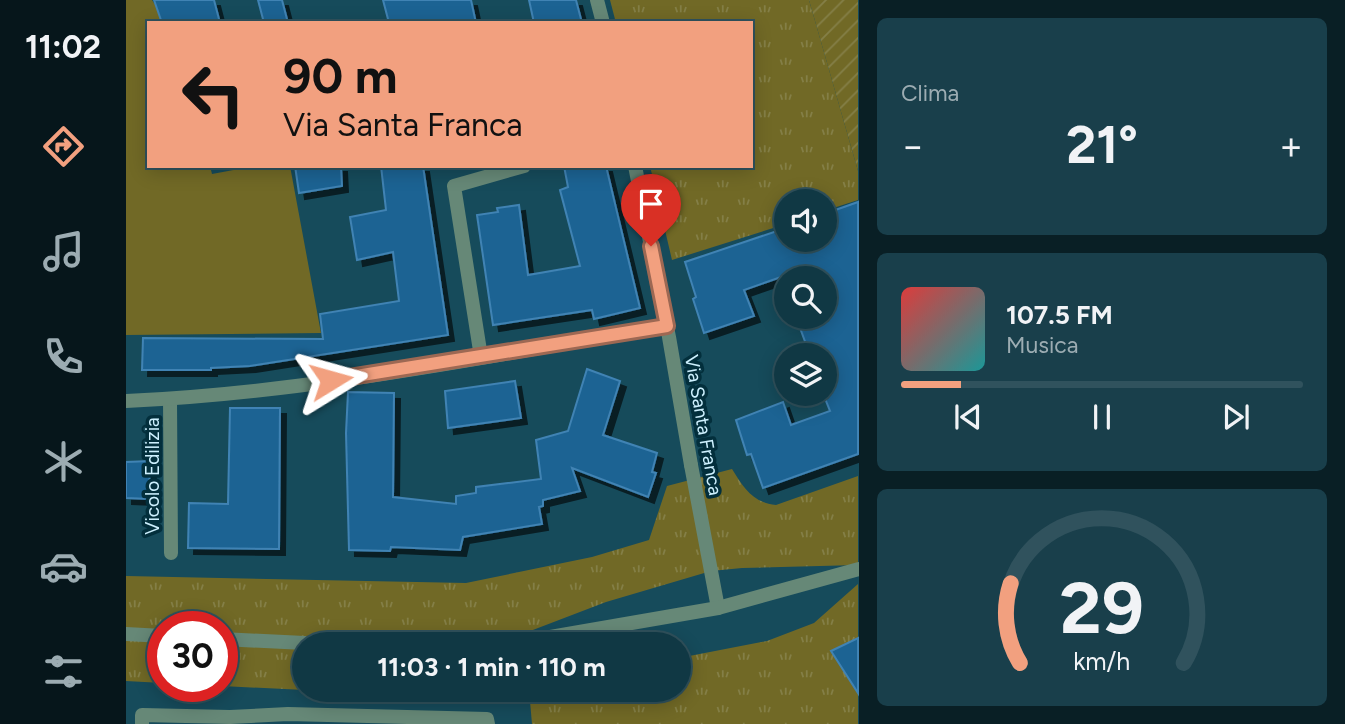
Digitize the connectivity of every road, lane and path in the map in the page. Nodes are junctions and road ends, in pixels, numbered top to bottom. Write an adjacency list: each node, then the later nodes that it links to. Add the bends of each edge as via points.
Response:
1 (597, 0): 2 (street)
2 (602, 21)
3 (517, 168): 6 (street, via 454,186)
4 (635, 168): 5 (street, Via Santa Franca)
5 (667, 326): 6 (street, Vicolo Edilizia); 11 (street, Via Santa Franca)
6 (481, 357): 7 (street, Vicolo Edilizia)
7 (170, 399): 8 (street, Vicolo Edilizia); 9 (street, Vicolo Edilizia)
8 (126, 401)
9 (172, 553)
10 (859, 569): 11 (street)
11 (718, 608): 12 (street)
12 (579, 632)
13 (126, 635): 14 (street)
14 (147, 636)
15 (238, 640): 16 (street)
16 (292, 642)
17 (142, 724): 18 (street, via 142,715 288,714 488,719)
18 (488, 724)

